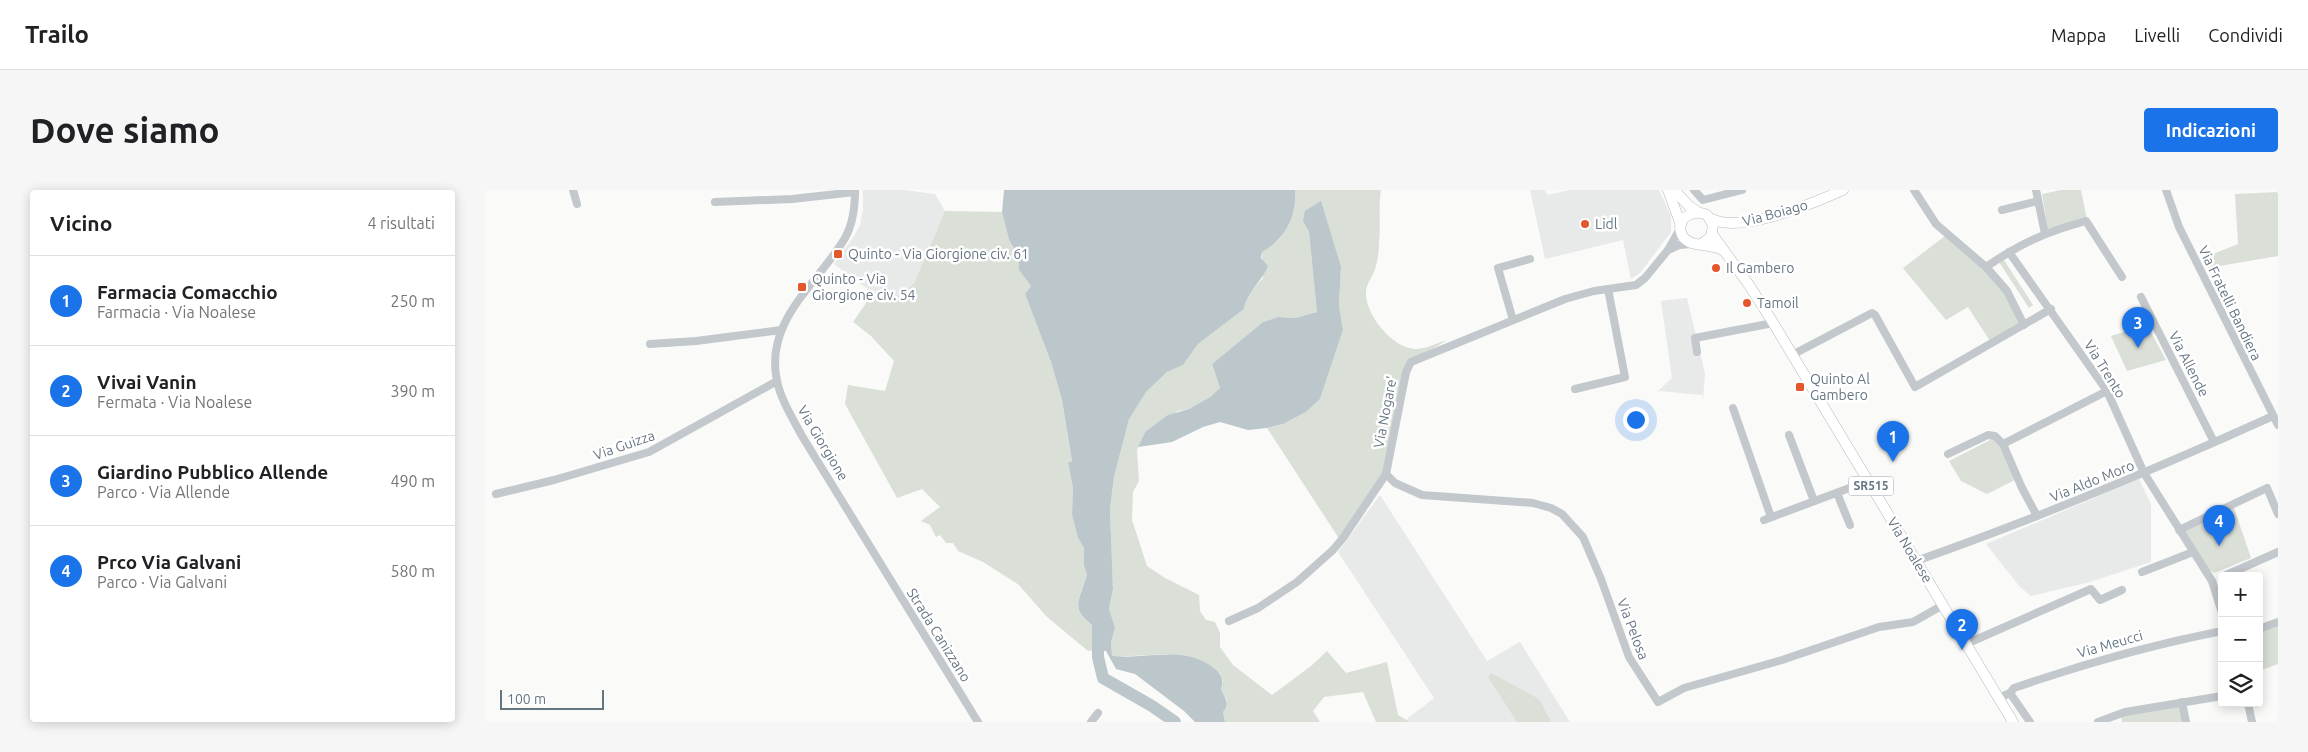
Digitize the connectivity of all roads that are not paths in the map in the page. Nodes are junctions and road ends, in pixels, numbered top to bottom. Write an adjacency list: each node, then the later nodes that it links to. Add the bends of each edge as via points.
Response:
1 (573, 190): 13 (street)
2 (1668, 190): 18 (main road)
3 (1674, 190): 15 (main road)
4 (1694, 190): 5 (street, via 1702,200)
5 (1743, 190)
6 (1843, 190): 17 (main road, Via Boiago, via 1790,211)
7 (1914, 190): 27 (street, via 1936,224)
8 (2036, 190): 11 (street)
9 (2166, 190): 43 (street, Via Fratelli Bandiera, via 2179,227)
10 (855, 191): 12 (street, Via Giorgione, via 791,199); 35 (street, Via Giorgione, via 851,222 845,238 795,303)
11 (2038, 201): 14 (street); 21 (street)
12 (715, 202)
13 (577, 204)
14 (2002, 210)
15 (1697, 212): 16 (main road); 18 (main road, via 1687,215)
16 (1710, 218): 17 (main road, Via Boiago, via 1725,224); 20 (main road)
17 (1734, 223): 19 (main road, Via Boiago)
18 (1681, 226): 22 (main road, via 1682,236); 24 (street, Via Nogare')
19 (1723, 230): 20 (main road, Via Boiago); 23 (main road, via 1720,236)
20 (1712, 234): 22 (main road, via 1707,241); 23 (main road, Via Noalese)
21 (2045, 234): 25 (street); 28 (street, via 2086,221)
22 (1697, 244): 23 (main road); 24 (street, via 1679,245)
23 (1723, 247): 33 (main road, Via Noalese / SR515)
24 (1668, 250): 29 (street, Via Nogare', via 1641,282)
25 (2009, 252): 27 (street); 31 (street, Via Trento)
26 (1530, 259): 32 (street, via 1498,268)
27 (1986, 267): 34 (street, via 2007,291)
28 (2122, 277)
29 (1608, 289): 32 (street, Via Nogare', via 1565,299); 40 (street, via 1625,377)
30 (2141, 297): 46 (street, Via Allende)
31 (2051, 309): 34 (street); 41 (street, Via Trento)
32 (1513, 320): 50 (street, Via Nogare', via 1411,362 1406,372)
33 (1772, 321): 37 (street, via 1695,338); 38 (main road, Via Noalese / SR515)
34 (2024, 325): 38 (street, via 1915,387 1872,313)
35 (781, 330): 36 (street); 39 (street, Via Giorgione, via 776,348)
36 (650, 344)
37 (1697, 352)
38 (1792, 355): 51 (main road, Via Noalese / SR515)
39 (777, 381): 53 (street, Via Guizza, via 649,452); 61 (street, Via Giorgione, via 803,436)
40 (1575, 389)
41 (2107, 391): 47 (street); 49 (street, Via Trento)
42 (1733, 408): 54 (street, via 1768,518)
43 (2273, 416): 44 (street, Via Fratelli Bandiera); 46 (street, Via Aldo Moro)
44 (2278, 425)
45 (1789, 435): 54 (street)
46 (2214, 442): 49 (street, Via Aldo Moro)
47 (2003, 444): 48 (street, via 1995,436 1988,435); 56 (street)
48 (1948, 454)
49 (2144, 473): 56 (street, Via Aldo Moro); 58 (street, Via Trento)
50 (1386, 474): 69 (street, Via Pelosa, via 1395,483 1422,494 1533,503 1563,514 1583,537 1629,657 1658,702 1684,688 1782,660 1879,627 1913,622); 70 (street, Via Nogare', via 1333,550 1297,582 1258,608)
51 (1868, 481): 52 (street); 62 (main road, Via Noalese / SR515)
52 (1837, 493): 54 (street); 57 (street)
53 (496, 494)
54 (1814, 501)
55 (2278, 514): 58 (street, via 2267,488)
56 (2037, 516): 62 (street, Via Aldo Moro)
57 (1850, 525)
58 (2179, 530): 59 (street, Via Trento)
59 (2193, 552): 63 (street); 66 (street, Via Trento)
60 (2278, 552): 64 (street)
61 (879, 561): 82 (street, Strada Canizzano)
62 (1916, 561): 69 (main road, Via Noalese / SR515)
63 (2142, 572)
64 (2232, 572)
65 (2218, 578): 66 (street)
66 (2212, 581): 68 (street, Via Trento)
67 (2122, 590): 74 (street, via 2100,600 2091,589)
68 (2218, 600)
69 (1943, 605): 74 (main road, Via Noalese / SR515)
70 (1229, 621)
71 (2278, 622): 72 (street)
72 (2263, 627)
73 (2218, 632): 75 (street, Via Meucci, via 2160,643 2077,666 2014,688)
74 (1966, 644): 77 (main road, Via Noalese / SR515)
75 (2010, 693): 77 (street, Via Meucci); 85 (street)
76 (2218, 697): 78 (street)
77 (1999, 698): 84 (main road, Via Noalese / SR515)
78 (2182, 702): 81 (street); 87 (street)
79 (2248, 707): 88 (street)
80 (1098, 713): 83 (street)
81 (2120, 718): 86 (street)
82 (977, 722)
83 (1091, 722)
84 (2013, 722)
85 (2030, 722)
86 (2097, 722)
87 (2186, 722)
88 (2252, 722)

